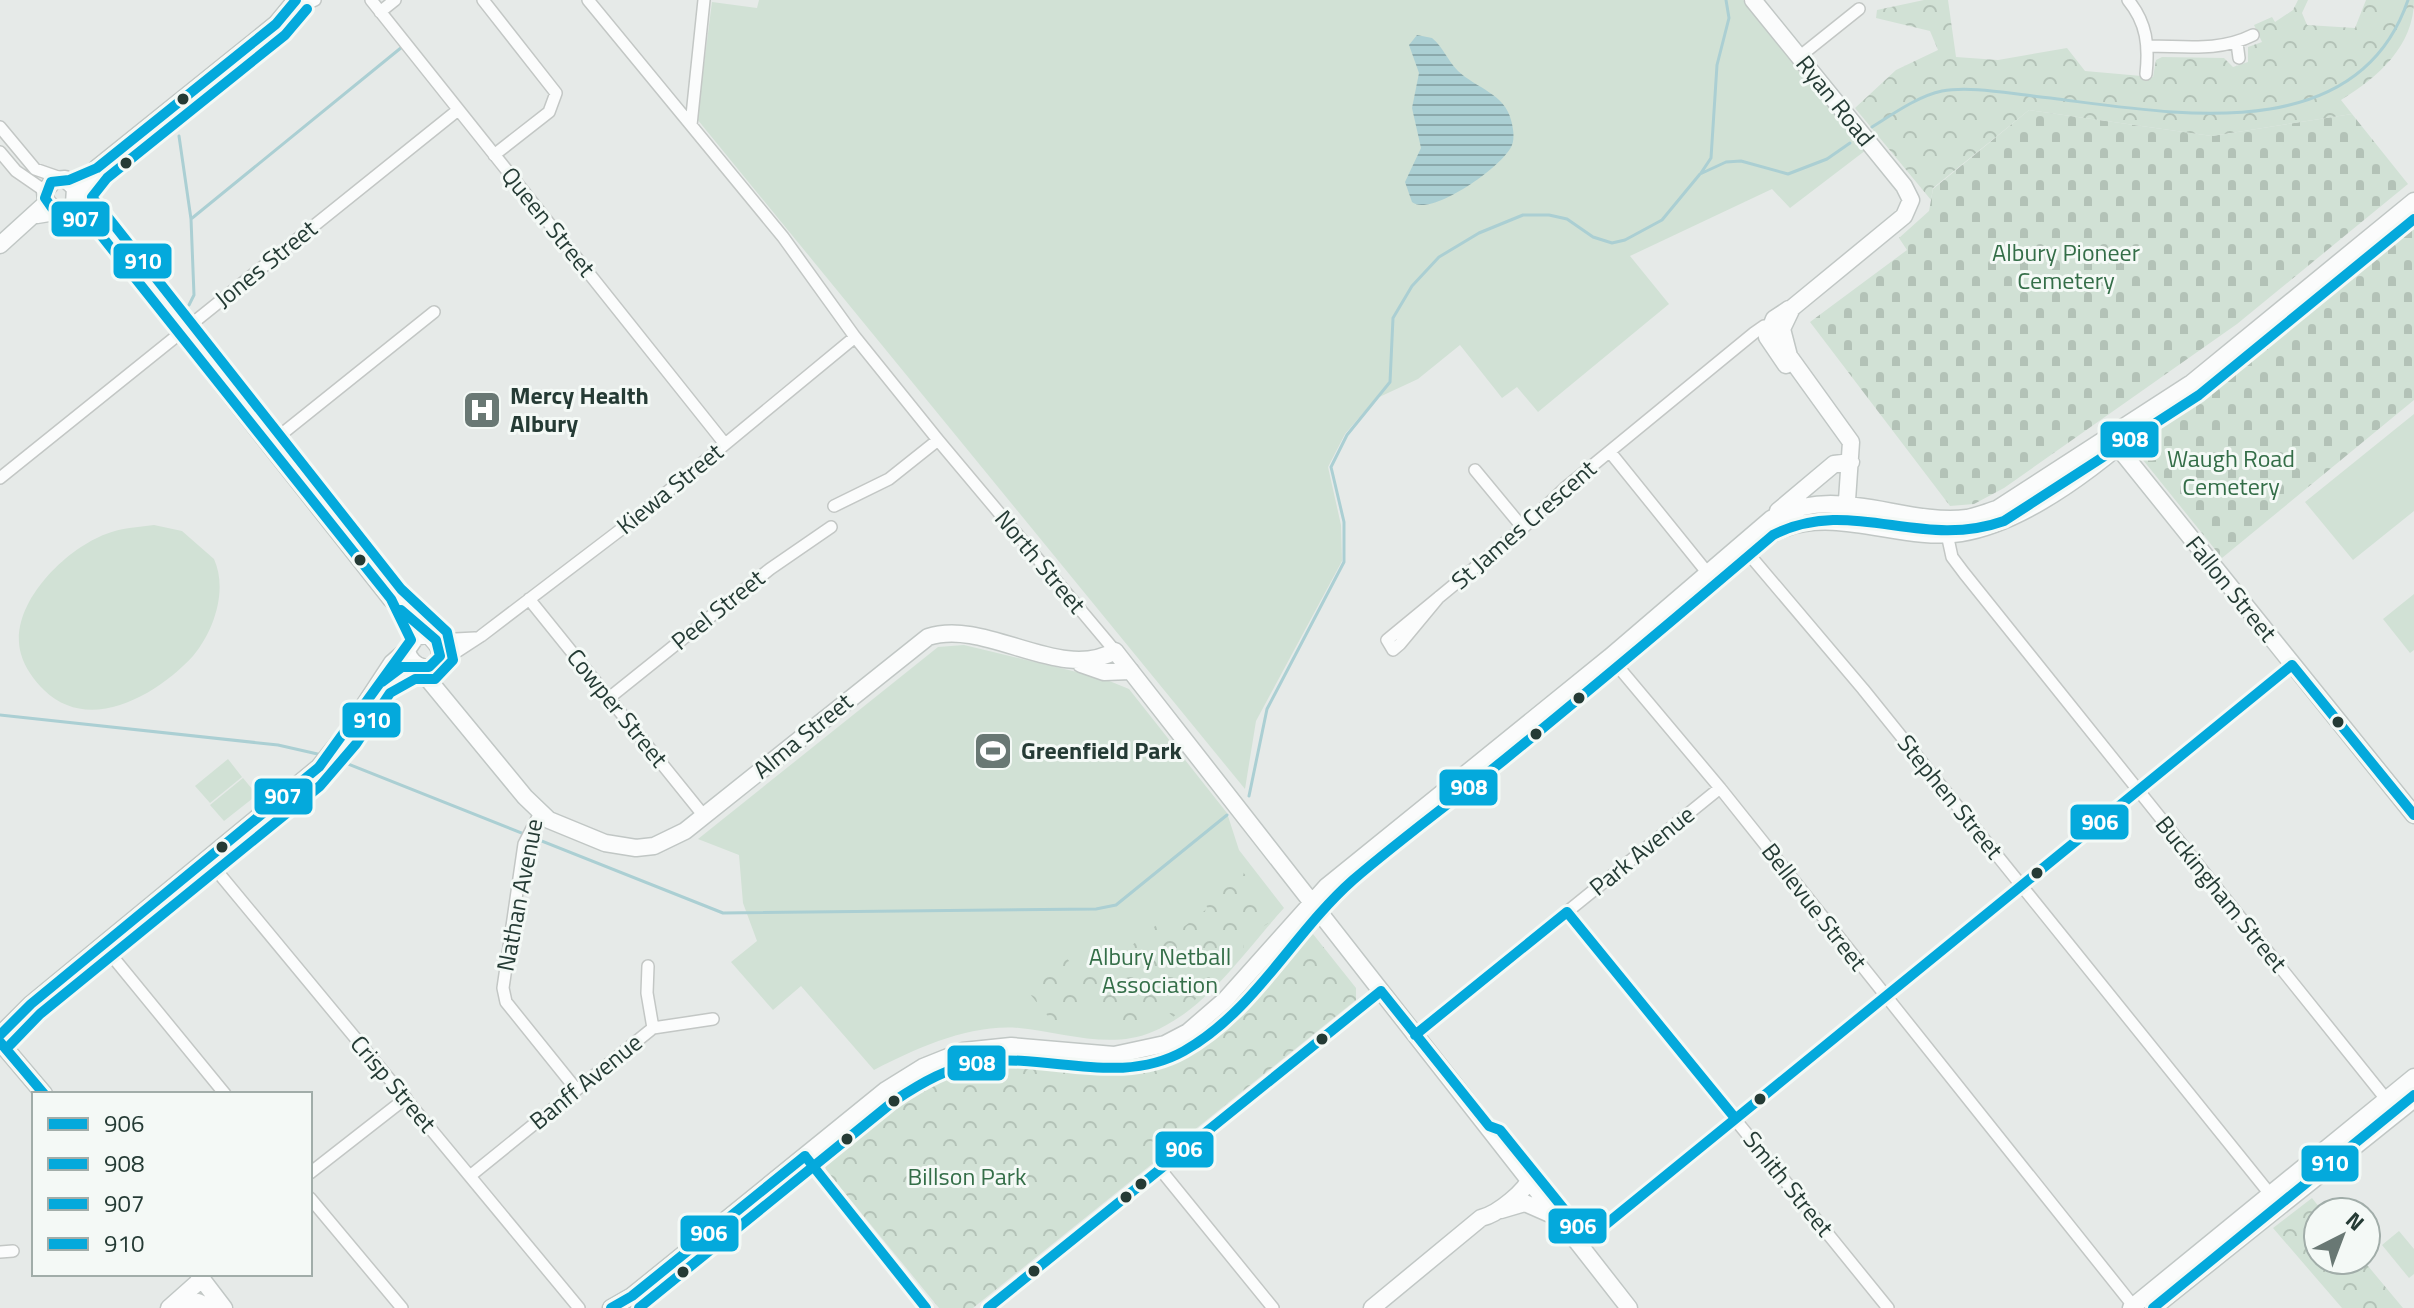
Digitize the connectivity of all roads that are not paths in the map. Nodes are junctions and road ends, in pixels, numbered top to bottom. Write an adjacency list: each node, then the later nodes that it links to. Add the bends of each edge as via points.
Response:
1 (315, 0): 9 (street)
2 (371, 0): 11 (street, Queen Street)
3 (395, 0): 11 (street)
4 (483, 0): 22 (street, via 556,93 549,112)
5 (588, 0): 19 (street, North Street)
6 (704, 0): 19 (street)
7 (1753, 0): 15 (street, Ryan Road)
8 (2128, 0): 14 (street)
9 (292, 7): 23 (street)
10 (1859, 9): 15 (street)
11 (380, 12): 18 (street, Queen Street)
12 (2253, 35): 13 (street)
13 (2237, 43): 14 (street); 16 (street)
14 (2149, 46): 17 (street)
15 (1799, 57): 25 (street, Ryan Road, via 1904,186)
16 (2239, 58)
17 (2146, 74)
18 (458, 110): 22 (street, Queen Street); 29 (street, Jones Street)
19 (691, 125): 30 (street, North Street, via 783,237)
20 (0, 127): 23 (street)
21 (0, 152): 23 (street, via 16,171)
22 (494, 155): 33 (street, Queen Street)
23 (59, 197): 26 (street); 29 (street, via 96,229)
24 (2414, 201): 32 (street)
25 (1911, 204): 28 (street, St James Crescent, via 1904,216)
26 (0, 245)
27 (434, 312): 34 (street)
28 (1776, 327): 35 (street, St James Crescent, via 1754,333); 36 (street, via 1768,344 1849,436)
29 (180, 333): 34 (street); 38 (street, Jones Street)
30 (855, 337): 31 (street, North Street); 33 (street, Kiewa Street)
31 (938, 440): 40 (street, via 889,479); 51 (street, North Street)
32 (2114, 443): 39 (street, via 1997,509 1967,518); 45 (street, via 2023,510 1970,531); 55 (street, Fallon Street)
33 (725, 444): 49 (street, Kiewa Street)
34 (268, 445): 52 (street, via 391,599)
35 (1610, 452): 44 (street, St James Crescent); 47 (street, St James Crescent)
36 (1851, 462): 39 (street); 41 (street, via 1834,464)
37 (1475, 470): 44 (street)
38 (0, 478)
39 (1847, 505): 41 (street, via 1801,506); 42 (street)
40 (834, 506)
41 (1765, 523): 47 (street)
42 (1845, 525): 45 (street); 46 (street, via 1786,527)
43 (831, 527): 57 (street, Peel Street)
44 (1523, 528): 50 (street, St James Crescent, via 1439,597 1393,650)
45 (1947, 534): 59 (street, Buckingham Street, via 1952,557)
46 (1747, 552): 48 (street); 64 (street, Stephen Street)
47 (1706, 571): 48 (street)
48 (1684, 595): 53 (street)
49 (529, 599): 52 (street, Kiewa Street, via 481,636); 57 (street, Cowper Street)
50 (1387, 640)
51 (1115, 651): 54 (street, Alma Street, via 1099,659); 56 (street, North Street)
52 (423, 652): 62 (street, Nathan Avenue, via 452,707); 63 (street, via 392,663 323,762)
53 (1610, 657): 58 (street, Bellevue Street); 65 (street)
54 (1073, 660): 56 (street, Alma Street, via 1104,672); 61 (street, Alma Street, via 961,634 928,637)
55 (2292, 665): 59 (street); 60 (street, Fallon Street)
56 (1131, 671): 65 (street, North Street)
57 (609, 698): 61 (street, Cowper Street)
58 (1720, 788): 66 (street, Park Avenue); 70 (street, Bellevue Street)
59 (2138, 791): 64 (street); 83 (street, Buckingham Street)
60 (2414, 815)
61 (704, 816): 62 (street, Alma Street, via 670,840 636,848)
62 (535, 820): 79 (street, Nathan Avenue, via 525,842 504,995)
63 (207, 859): 67 (street); 82 (street, Crisp Street)
64 (2022, 886): 70 (street); 91 (street, Stephen Street)
65 (1311, 902): 69 (street, North Street); 86 (street, via 1225,1000 1177,1039 1114,1055 1011,1046 963,1051 896,1083)
66 (1567, 912): 76 (street, Park Avenue); 85 (street, Smith Street)
67 (103, 945): 71 (street); 81 (street)
68 (648, 966): 74 (street, Banff Avenue)
69 (1381, 991): 76 (street, North Street); 87 (street)
70 (1884, 997): 85 (street); 99 (street, Bellevue Street)
71 (31, 1004): 73 (street); 75 (street)
72 (713, 1019): 74 (street)
73 (0, 1023)
74 (653, 1028): 79 (street, Banff Avenue)
75 (0, 1035)
76 (1415, 1035): 90 (street, North Street)
77 (0, 1042): 80 (street)
78 (2414, 1077): 83 (street)
79 (576, 1089): 89 (street, Banff Avenue)
80 (42, 1092)
81 (223, 1092)
82 (406, 1098): 88 (street); 89 (street, Crisp Street)
83 (2386, 1099): 91 (street)
84 (2414, 1099): 112 (street)
85 (1735, 1118): 95 (street); 111 (street, Smith Street)
86 (805, 1156): 97 (street); 105 (street)
87 (1160, 1169): 106 (street); 107 (street)
88 (312, 1171)
89 (470, 1176): 103 (street, Crisp Street)
90 (1528, 1177): 93 (street); 94 (street, North Street); 95 (street, North Street)
91 (2270, 1194): 99 (street)
92 (312, 1200): 102 (street)
93 (1485, 1217): 94 (street, via 1525,1203); 108 (street)
94 (1561, 1223): 109 (street, North Street)
95 (1588, 1239): 110 (street, North Street)
96 (194, 1277): 98 (street); 100 (street)
97 (628, 1302): 104 (street)
98 (216, 1305): 101 (street, via 200,1302)
99 (2133, 1307)
100 (169, 1308)
101 (183, 1308)
102 (402, 1308)
103 (579, 1308)
104 (611, 1308)
105 (926, 1308)
106 (988, 1308)
107 (1273, 1308)
108 (1372, 1308)
109 (1629, 1308)
110 (1643, 1308)
111 (1888, 1308)
112 (2153, 1308)

